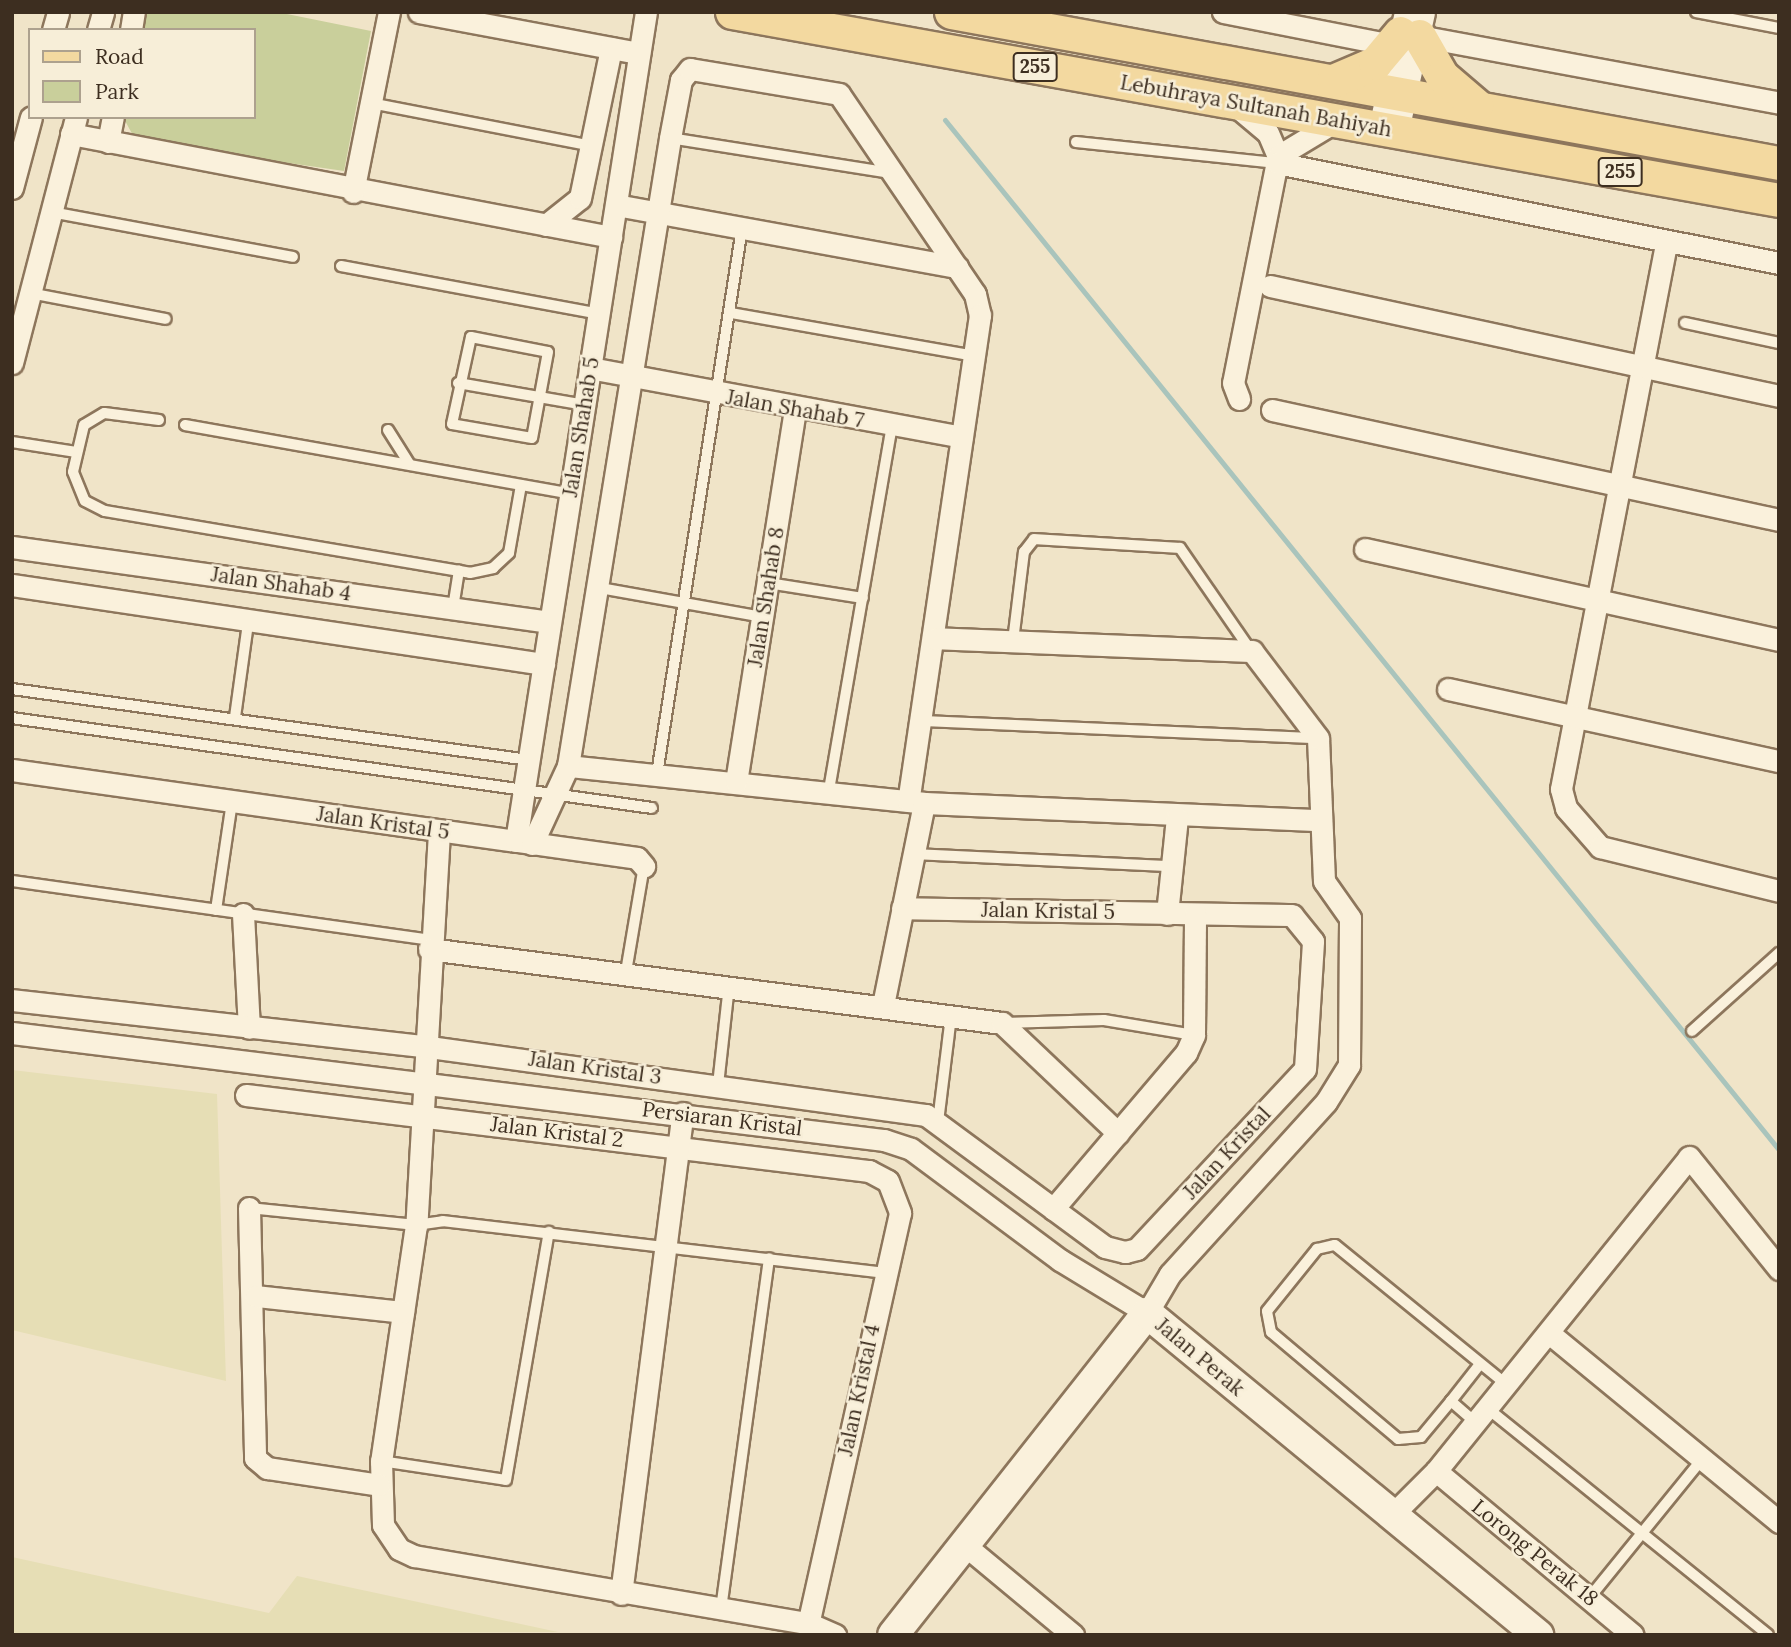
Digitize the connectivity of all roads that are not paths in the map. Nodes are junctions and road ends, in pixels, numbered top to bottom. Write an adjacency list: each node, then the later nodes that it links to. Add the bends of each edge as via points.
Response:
1 (390, 12): 14 (street)
2 (419, 12): 10 (street)
3 (646, 12): 11 (street, Jalan Shahab 5)
4 (732, 12): 13 (main road, Lebuhraya Sultanah Bahiyah / 255)
5 (951, 12): 12 (main road, Lebuhraya Sultanah Bahiyah / 255)
6 (1223, 12): 8 (street)
7 (1696, 12): 9 (lane)
8 (1408, 28): 12 (main road, via 1375,63); 15 (street); 16 (street); 17 (main road, via 1447,82)
9 (1779, 28)
10 (611, 48): 11 (street); 26 (street)
11 (639, 53): 33 (street, Jalan Shahab 5)
12 (1333, 81): 16 (main road, Lebuhraya Sultanah Bahiyah / 255)
13 (1230, 101): 20 (main road, Lebuhraya Sultanah Bahiyah / 255); 27 (street, via 1268,133)
14 (371, 103): 26 (lane); 31 (street)
15 (1779, 103)
16 (1394, 104): 17 (main road, Lebuhraya Sultanah Bahiyah / 255); 20 (main road); 25 (main road)
17 (1481, 108): 28 (main road, Lebuhraya Sultanah Bahiyah / 255)
18 (30, 119): 30 (street)
19 (113, 119): 23 (street)
20 (1342, 122): 25 (main road, Lebuhraya Sultanah Bahiyah / 255); 27 (street)
21 (74, 126): 23 (street); 34 (street)
22 (670, 138): 29 (lane); 29 (street, via 681,80 690,69 714,70 831,89); 35 (street)
23 (108, 142): 31 (street)
24 (1076, 142): 27 (lane)
25 (1461, 143): 32 (main road, Lebuhraya Sultanah Bahiyah / 255)
26 (594, 146): 36 (street, via 575,208)
27 (1278, 160): 39 (street); 60 (street, via 1233,383)
28 (1779, 163)
29 (900, 174): 43 (street)
30 (13, 179)
31 (353, 192): 36 (street)
32 (1779, 200)
33 (616, 205): 35 (street); 38 (street, Jalan Shahab 5)
34 (51, 212): 40 (lane); 45 (street)
35 (658, 214): 37 (street); 55 (street)
36 (546, 225): 38 (street)
37 (742, 228): 43 (street); 46 (lane)
38 (611, 237): 47 (street, Jalan Shahab 5)
39 (1666, 244): 41 (street); 53 (street)
40 (293, 257)
41 (1779, 263)
42 (341, 266): 47 (lane)
43 (957, 267): 51 (street, via 980,315)
44 (1270, 286): 53 (street)
45 (30, 293): 48 (lane); 52 (street)
46 (731, 313): 51 (lane); 57 (lane)
47 (599, 314): 54 (street, Jalan Shahab 5)
48 (166, 319)
49 (1685, 323): 50 (lane)
50 (1779, 343)
51 (974, 356): 68 (street)
52 (12, 363)
53 (1641, 365): 58 (street); 73 (street)
54 (590, 368): 55 (street, Jalan Shahab 7); 61 (street, Jalan Shahab 5)
55 (630, 375): 57 (street, Jalan Shahab 7); 81 (street)
56 (457, 383): 59 (lane); 59 (lane, via 452,424 523,439 535,434); 59 (lane, via 466,340 475,336 548,352)
57 (714, 395): 63 (street, Jalan Shahab 7); 84 (lane)
58 (1779, 396)
59 (542, 398): 61 (lane)
60 (1239, 399)
61 (585, 405): 74 (street, Jalan Shahab 5)
62 (1272, 410): 73 (street)
63 (795, 411): 66 (street, Jalan Shahab 7); 79 (street, Jalan Shahab 8)
64 (159, 420): 70 (lane, via 104,414 84,425)
65 (185, 425): 71 (lane)
66 (892, 426): 68 (street, Jalan Shahab 7); 82 (lane)
67 (388, 430): 71 (lane)
68 (962, 437): 89 (street)
69 (12, 442): 70 (lane)
70 (76, 452): 78 (lane, via 73,483 95,508)
71 (410, 465): 72 (lane)
72 (521, 485): 74 (lane); 78 (lane, via 503,562 483,572)
73 (1618, 486): 75 (street); 83 (street)
74 (570, 494): 87 (street, Jalan Shahab 5)
75 (1779, 520)
76 (12, 547): 85 (street, Jalan Shahab 4)
77 (1365, 549): 83 (street)
78 (459, 570): 85 (lane)
79 (768, 583): 82 (lane); 86 (street, Jalan Shahab 8)
80 (12, 585): 88 (street)
81 (600, 588): 84 (lane); 103 (street)
82 (863, 598): 107 (lane)
83 (1595, 598): 90 (street); 96 (street)
84 (684, 603): 86 (lane); 105 (lane)
85 (453, 608): 87 (street, Jalan Shahab 4)
86 (763, 617): 106 (street, Jalan Shahab 8)
87 (550, 622): 93 (street, Jalan Shahab 5)
88 (248, 623): 93 (street); 97 (lane)
89 (935, 638): 91 (street); 99 (street)
90 (1779, 640)
91 (1013, 641): 92 (street); 92 (lane, via 1028,544 1061,540 1180,548)
92 (1252, 651): 100 (street)
93 (544, 664): 101 (street, Jalan Shahab 5)
94 (12, 689): 97 (lane)
95 (1448, 689): 96 (street)
96 (1570, 715): 102 (street); 121 (street, via 1561,789 1566,808 1600,847)
97 (235, 717): 101 (lane)
98 (12, 718): 108 (lane)
99 (923, 721): 100 (lane); 111 (street)
100 (1318, 738): 114 (street)
101 (529, 760): 108 (street, Jalan Shahab 5)
102 (1779, 761)
103 (568, 766): 105 (street); 109 (street)
104 (12, 770): 110 (street, Jalan Kristal 5)
105 (657, 774): 106 (street)
106 (736, 782): 107 (street)
107 (829, 790): 111 (street)
108 (524, 791): 109 (lane); 116 (street, Jalan Shahab 5)
109 (556, 795): 112 (lane); 116 (street)
110 (232, 802): 115 (street, Jalan Kristal 5); 123 (lane)
111 (916, 802): 113 (street); 117 (street)
112 (652, 808)
113 (1177, 818): 114 (street); 119 (street)
114 (1321, 820): 144 (street, Jalan Kristal, via 1327,888 1350,918 1353,1045)
115 (439, 832): 116 (street, Jalan Kristal 5); 127 (street)
116 (524, 842): 118 (street, Jalan Kristal 5, via 637,858)
117 (913, 854): 119 (lane); 122 (street)
118 (644, 866): 129 (lane, Jalan Kristal 5)
119 (1172, 866): 125 (street)
120 (12, 881): 123 (lane)
121 (1779, 891)
122 (902, 908): 125 (street, Jalan Kristal 5); 132 (street)
123 (216, 910): 124 (lane)
124 (243, 914): 127 (lane); 135 (street)
125 (1167, 914): 126 (street, Jalan Kristal 5)
126 (1195, 914): 138 (street); 140 (street, via 1292,915 1304,927 1312,941)
127 (429, 944): 129 (street); 139 (street)
128 (1779, 953): 136 (lane)
129 (626, 972): 130 (street)
130 (729, 986): 132 (street); 142 (lane)
131 (12, 1000): 135 (street, Jalan Kristal 3)
132 (883, 1005): 133 (street)
133 (951, 1016): 134 (street); 147 (lane)
134 (1002, 1023): 138 (lane, via 1104,1020); 148 (street)
135 (248, 1028): 139 (street, Jalan Kristal 3)
136 (1692, 1031)
137 (12, 1032): 141 (street, Persiaran Kristal)
138 (1194, 1035): 148 (street)
139 (422, 1046): 141 (street); 142 (street, Jalan Kristal 3)
140 (1305, 1069): 144 (street); 153 (street, Jalan Kristal, via 1136,1249 1105,1247)
141 (422, 1083): 145 (street, Persiaran Kristal); 146 (street)
142 (718, 1085): 147 (street, Jalan Kristal 3)
143 (246, 1095): 146 (street, Jalan Kristal 2)
144 (1326, 1102): 162 (street, Jalan Kristal, via 1170,1273)
145 (684, 1113): 149 (street); 150 (street, Persiaran Kristal)
146 (420, 1116): 149 (street, Jalan Kristal 2); 154 (street)
147 (932, 1119): 150 (street); 153 (street, Jalan Kristal)
148 (1118, 1133): 153 (street)
149 (680, 1147): 151 (street, Jalan Kristal 2); 156 (street)
150 (911, 1149): 162 (street, Persiaran Kristal, via 1060,1260)
151 (869, 1171): 159 (street, Jalan Kristal 4, via 888,1181 900,1213)
152 (249, 1208): 154 (lane); 160 (street)
153 (1053, 1209)
154 (416, 1225): 155 (lane, via 443,1221); 161 (street)
155 (549, 1232): 156 (lane); 169 (lane, via 506,1480)
156 (669, 1245): 157 (lane); 176 (street)
157 (769, 1258): 159 (lane); 178 (lane)
158 (1779, 1269): 163 (street, via 1689,1157)
159 (886, 1273): 179 (street, Jalan Kristal 4)
160 (256, 1296): 161 (street); 171 (street, via 259,1464)
161 (403, 1312): 169 (street)
162 (1147, 1312): 172 (street, Jalan Perak); 175 (street, Jalan Perak)
163 (1549, 1333): 165 (street); 168 (street)
164 (1480, 1364): 165 (lane); 166 (lane); 166 (lane, via 1335,1245 1317,1249 1267,1311 1270,1332 1398,1439 1421,1437)
165 (1507, 1385): 167 (street)
166 (1451, 1401): 167 (lane)
167 (1481, 1415): 170 (street); 174 (lane)
168 (1703, 1458): 173 (street); 174 (lane)
169 (382, 1461): 171 (street)
170 (1436, 1471): 172 (street); 177 (street, Lorong Perak 18)
171 (379, 1485): 176 (street, via 383,1525 399,1549 414,1556)
172 (1392, 1515): 183 (street, Jalan Perak)
173 (1779, 1522)
174 (1643, 1531): 177 (lane); 185 (lane)
175 (967, 1547): 181 (street, Jalan Perak); 182 (street)
176 (621, 1594): 178 (street)
177 (1590, 1597): 184 (street, Lorong Perak 18)
178 (721, 1609): 179 (street)
179 (808, 1623): 180 (street)
180 (835, 1635)
181 (893, 1635)
182 (1073, 1635)
183 (1538, 1635)
184 (1633, 1635)
185 (1768, 1635)

